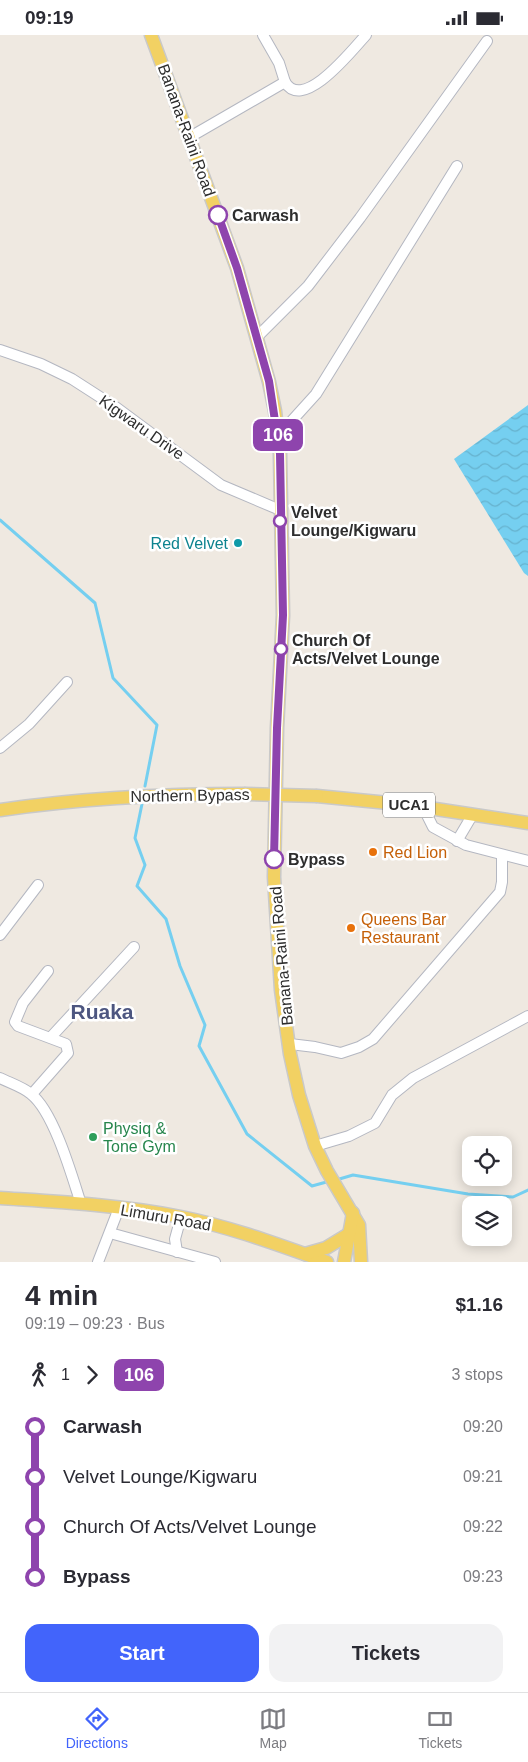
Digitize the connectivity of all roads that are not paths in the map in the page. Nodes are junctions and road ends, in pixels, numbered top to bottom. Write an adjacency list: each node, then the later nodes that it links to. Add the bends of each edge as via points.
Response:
1 (151, 35): 6 (main road, Banana-Raini Road)
2 (263, 35): 5 (street, via 279,63)
3 (366, 35): 5 (street, via 312,88 303,91 291,89)
4 (486, 41): 8 (street, via 308,286)
5 (285, 82): 6 (street)
6 (190, 137): 8 (main road, Banana-Raini Road, via 237,268)
7 (457, 166): 10 (street, via 316,394)
8 (257, 337): 10 (main road, Banana-Raini Road, via 269,381)
9 (0, 350): 11 (street, Kigwaru Drive, via 72,379 221,485)
10 (278, 435): 11 (main road, Banana-Raini Road)
11 (280, 510): 27 (main road, Banana-Raini Road, via 283,615 274,877 281,990)
12 (68, 682): 13 (street, via 29,724)
13 (0, 747)
14 (423, 807): 15 (main road, Northern Bypass / UCA1, bridge, via 317,796 244,794 70,800); 16 (main road, Northern Bypass / UCA1); 18 (street, via 433,827)
15 (0, 810)
16 (473, 814): 17 (main road, Northern Bypass / UCA1); 18 (street)
17 (528, 823)
18 (457, 841): 19 (street)
19 (502, 856): 20 (street); 27 (street, via 500,892 373,1039 342,1053)
20 (528, 861)
21 (38, 885): 22 (street)
22 (0, 935)
23 (134, 947): 26 (street)
24 (48, 971): 26 (street, via 15,1019 18,1025)
25 (528, 1016): 30 (street, via 413,1079 392,1095 375,1123 349,1136)
26 (51, 1037): 29 (street, via 66,1044 68,1053)
27 (290, 1044): 30 (main road, Banana-Raini Road, via 299,1095)
28 (0, 1078): 29 (street)
29 (32, 1094): 32 (street, via 52,1125)
30 (315, 1145): 34 (main road, Banana-Raini Road)
31 (0, 1198): 32 (main road, Limuru Road)
32 (81, 1204): 33 (main road, Limuru Road)
33 (119, 1208): 35 (main road, Limuru Road); 36 (street)
34 (353, 1213): 37 (main road); 44 (main road, via 359,1225)
35 (181, 1217): 38 (street, via 175,1239); 39 (main road, Limuru Road, via 252,1235)
36 (110, 1233): 38 (street); 40 (street)
37 (349, 1234): 39 (main road, via 326,1247); 43 (main road)
38 (177, 1253): 41 (street)
39 (304, 1254): 42 (main road, Limuru Road)
40 (98, 1262)
41 (215, 1262)
42 (327, 1262)
43 (344, 1262)
44 (361, 1262)

